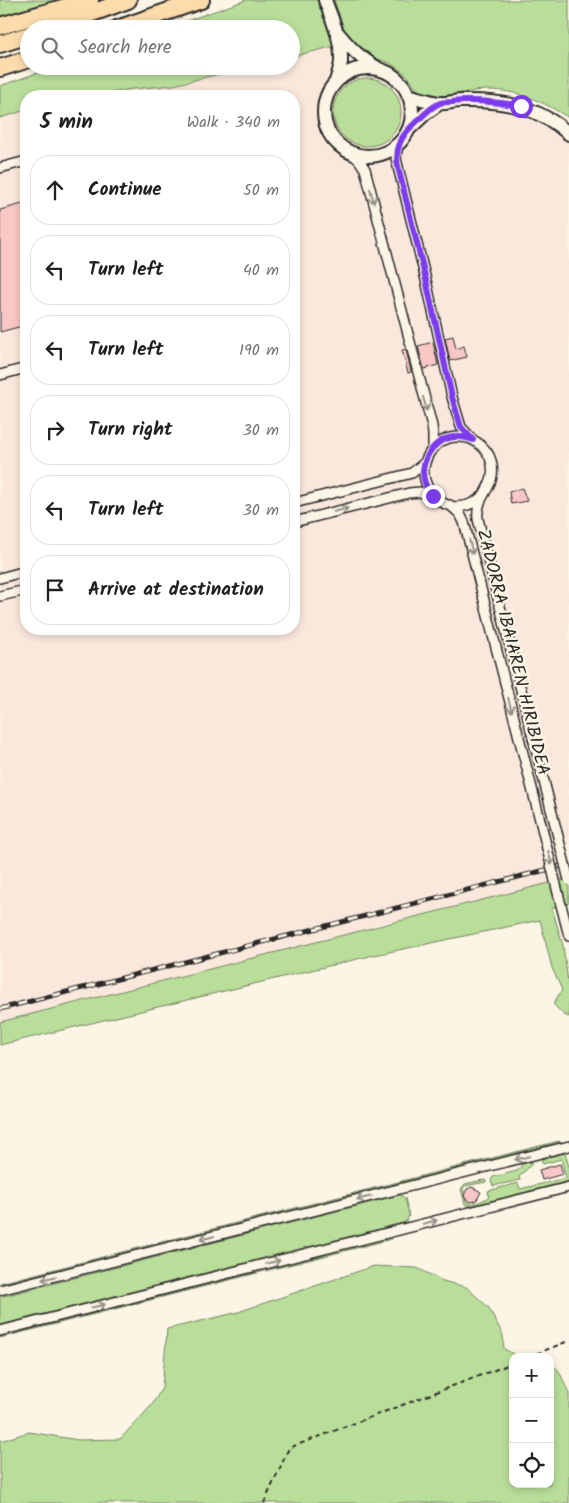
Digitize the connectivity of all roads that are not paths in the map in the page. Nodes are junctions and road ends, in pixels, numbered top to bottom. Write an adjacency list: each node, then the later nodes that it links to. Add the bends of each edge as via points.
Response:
1 (90, 0): 6 (highway)
2 (128, 0): 7 (highway)
3 (201, 0): 8 (highway)
4 (325, 0): 10 (street)
5 (20, 20): 9 (highway)
6 (21, 20)
7 (73, 20)
8 (143, 20)
9 (0, 26)
10 (337, 31): 15 (street, via 352,51); 16 (street, via 341,63)
11 (20, 38): 12 (highway)
12 (0, 44)
13 (20, 62): 14 (highway)
14 (0, 68)
15 (384, 72): 16 (street, via 372,68 359,69); 17 (street, via 402,85)
16 (336, 81): 22 (street, via 328,93 324,121 339,146)
17 (408, 96): 18 (street); 19 (street, via 411,119)
18 (440, 103): 19 (street); 20 (street, via 498,102 521,106 544,115)
19 (408, 130): 21 (street)
20 (569, 134)
21 (398, 143): 22 (street, via 376,155); 27 (street, via 396,158 452,397 461,427)
22 (352, 153): 28 (street, one-way to 28, via 365,169 432,426)
23 (20, 163): 24 (street)
24 (0, 168)
25 (20, 370): 26 (street)
26 (0, 375)
27 (473, 440): 28 (street, via 452,437); 31 (street, via 489,455 492,466 489,487)
28 (433, 447): 29 (street)
29 (424, 463): 30 (street, via 426,486); 32 (street, via 412,472)
30 (433, 496): 33 (street); 34 (street, one-way to 30, via 409,493)
31 (483, 496): 33 (street, via 462,506); 39 (street, ZADORRA IBAIAREN HIRIBIDEA, bridge, via 478,504 478,519)
32 (300, 502)
33 (450, 505): 40 (street, ZADORRA IBAIAREN HIRIBIDEA, one-way to 40, bridge, via 464,522)
34 (300, 520)
35 (20, 573): 36 (street)
36 (0, 578)
37 (20, 591): 38 (street)
38 (0, 596)
39 (569, 880)
40 (569, 936)
41 (569, 1146): 43 (street, one-way to 43)
42 (569, 1187): 44 (street, one-way to 42)
43 (0, 1290)
44 (0, 1331)

